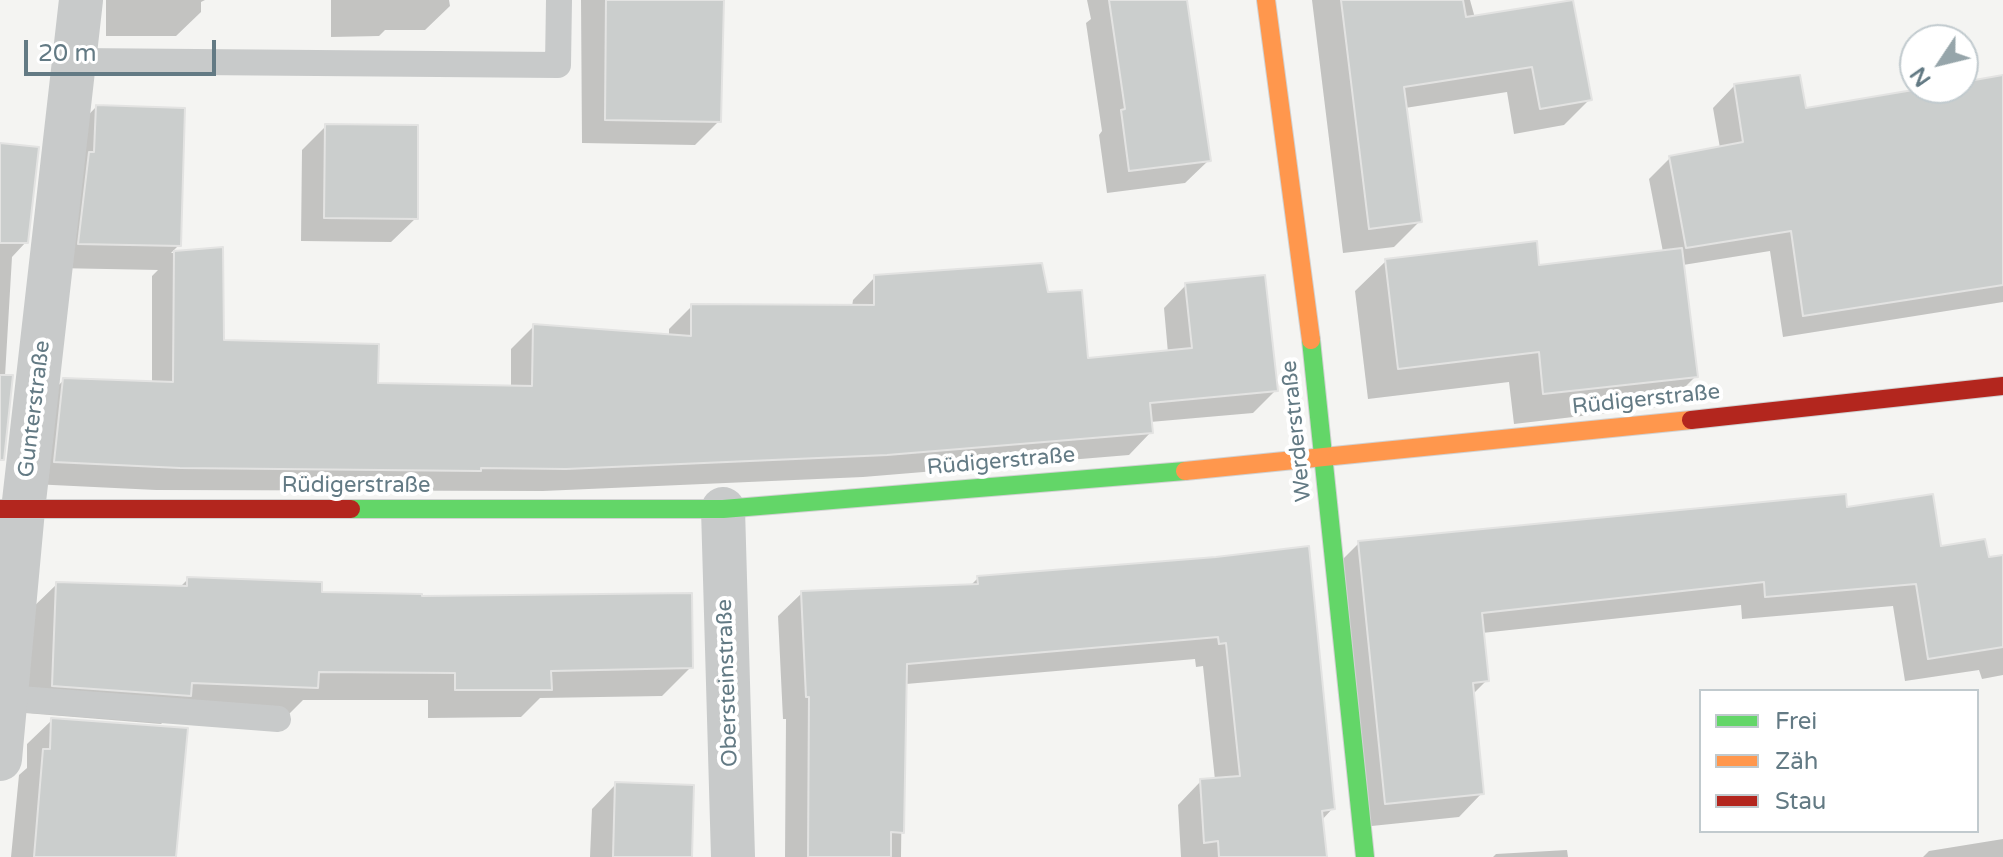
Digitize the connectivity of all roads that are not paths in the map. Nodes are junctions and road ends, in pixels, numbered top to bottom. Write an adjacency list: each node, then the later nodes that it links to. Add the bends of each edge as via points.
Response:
1 (81, 0): 4 (street, Gunterstraße)
2 (559, 0): 4 (lane, via 558,65)
3 (1266, 0): 6 (street, Werderstraße)
4 (76, 61): 8 (street, Gunterstraße)
5 (2003, 386): 6 (street, Rüdigerstraße)
6 (1325, 459): 7 (street, Rüdigerstraße); 13 (street, Werderstraße)
7 (723, 509): 8 (street, Rüdigerstraße); 12 (street, Obersteinstraße)
8 (12, 510): 9 (street, Gunterstraße)
9 (5, 698): 10 (lane); 11 (street, Gunterstraße)
10 (278, 719)
11 (0, 759)
12 (733, 857)
13 (1365, 857)

